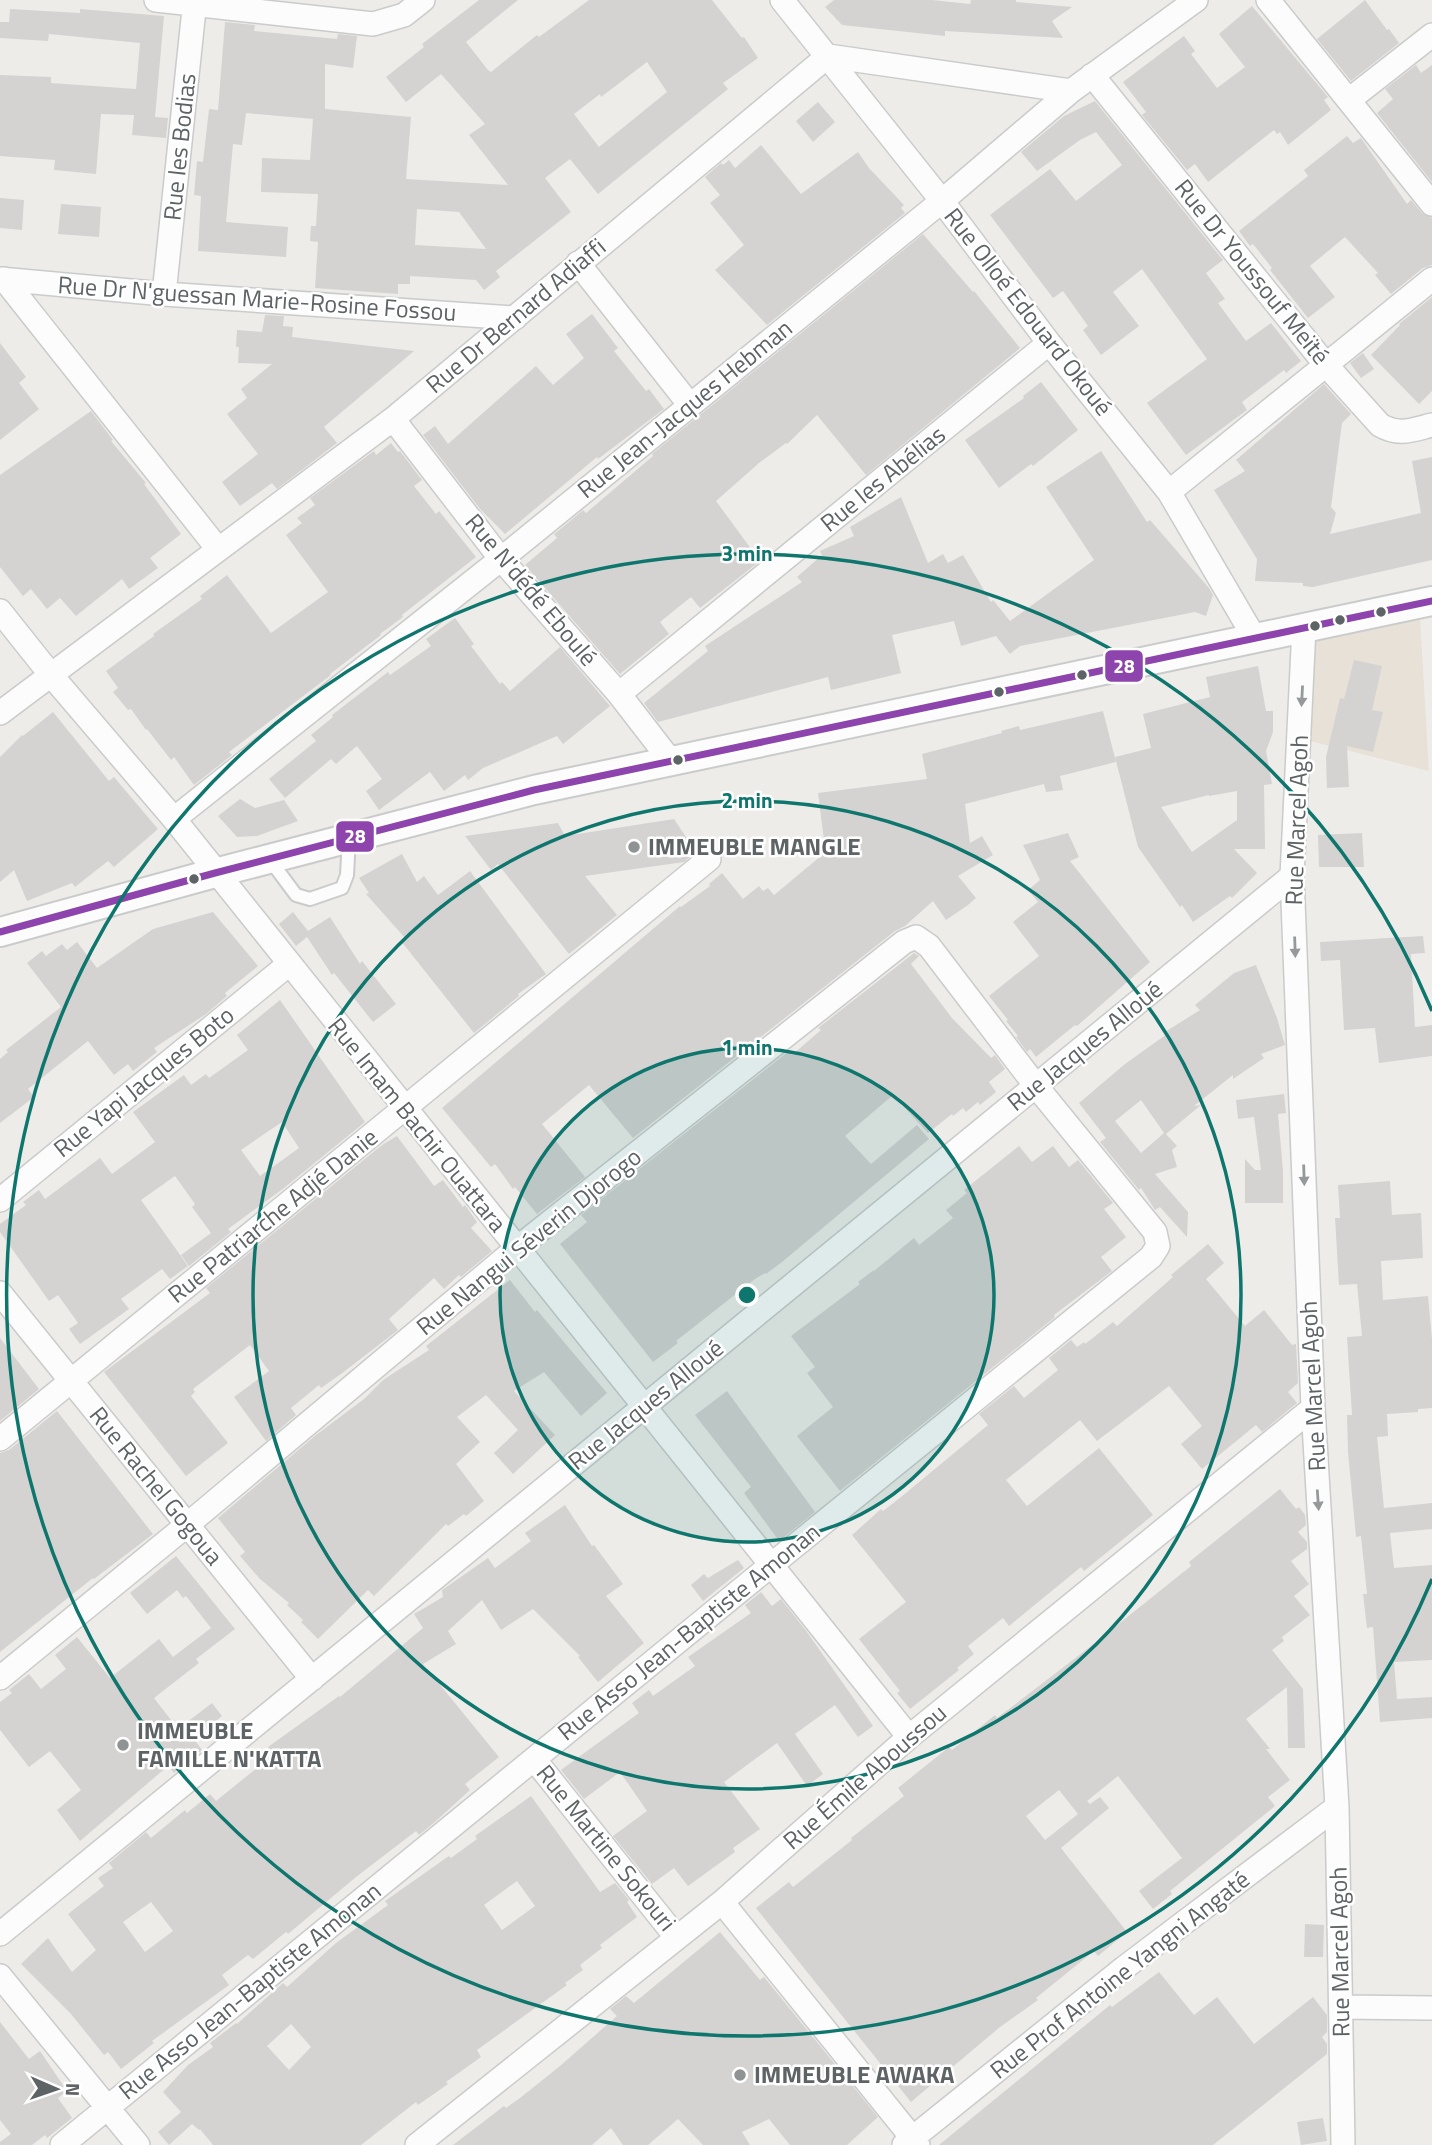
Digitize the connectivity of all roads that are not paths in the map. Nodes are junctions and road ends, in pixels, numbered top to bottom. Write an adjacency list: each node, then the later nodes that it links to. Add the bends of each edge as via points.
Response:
1 (156, 0): 6 (street)
2 (423, 0): 6 (street, via 404,15 373,24)
3 (782, 0): 8 (street, Rue Olloé Edouard Okoué)
4 (1196, 0): 9 (street, Rue Jean-Jacques Hebman)
5 (1268, 0): 11 (street)
6 (195, 2): 17 (street, Rue les Bodias)
7 (1432, 35): 11 (street)
8 (828, 55): 10 (street); 12 (street, Rue Olloé Edouard Okoué); 14 (street, Rue Dr Bernard Adiaffi)
9 (1092, 75): 10 (street, Rue Jean-Jacques Hebman); 20 (street, Rue Dr Youssouf Meïté)
10 (1071, 91): 12 (street, Rue Jean-Jacques Hebman)
11 (1349, 100): 13 (street)
12 (942, 201): 19 (street, Rue Olloé Edouard Okoué); 21 (street, Rue Jean-Jacques Hebman)
13 (1432, 204)
14 (578, 263): 18 (street, Rue Dr Bernard Adiaffi); 21 (street)
15 (2, 279): 17 (street, Rue Dr N'guessan Marie-Rosine Fossou); 25 (street)
16 (1432, 279): 20 (street)
17 (164, 294): 18 (street, Rue Dr N'guessan Marie-Rosine Fossou)
18 (515, 318): 22 (street, Rue Dr Bernard Adiaffi)
19 (1049, 343): 24 (street, Rue Olloé Edouard Okoué); 32 (street, Rue les Abélias)
20 (1326, 365): 23 (street, Rue Dr Youssouf Meïté, via 1380,425 1404,431); 24 (street)
21 (689, 404): 26 (street, Rue Jean-Jacques Hebman)
22 (393, 419): 25 (street, Rue Dr Bernard Adiaffi); 26 (street, Rue N'dédé Eboulé)
23 (1432, 425)
24 (1169, 492): 30 (street, Rue Olloé Edouard Okoué)
25 (218, 549): 31 (street, Rue Dr Bernard Adiaffi)
26 (500, 559): 32 (street, Rue N'dédé Eboulé); 35 (street, Rue Jean-Jacques Hebman)
27 (1432, 601): 29 (street)
28 (0, 611): 31 (street, Rue Imam Bachir Ouattara)
29 (1304, 627): 30 (street); 40 (street, Rue Marcel Agoh, one-way to 40)
30 (1254, 637): 34 (street)
31 (51, 675): 33 (street, Rue Dr Bernard Adiaffi); 35 (street, Rue Imam Bachir Ouattara)
32 (619, 694): 34 (street, Rue N'dédé Eboulé)
33 (0, 713)
34 (670, 760): 36 (street)
35 (174, 819): 39 (street, Rue Imam Bachir Ouattara)
36 (349, 838): 37 (street); 37 (lane, via 342,888 310,899 296,895)
37 (269, 859): 39 (street)
38 (709, 859): 44 (street, Rue Patriarche Adjé Danie)
39 (215, 873): 41 (street); 42 (street, Rue Imam Bachir Ouattara)
40 (1292, 876): 43 (street, Rue Jacques Alloué); 50 (street, Rue Marcel Agoh, one-way to 50)
41 (0, 932)
42 (289, 964): 44 (street, Rue Imam Bachir Ouattara); 45 (street, Rue Yapi Jacques Boto)
43 (1036, 1086): 46 (street, Rue Nangui Séverin Djorogo, via 929,946 916,937); 49 (street, Rue Jacques Alloué); 53 (street, Rue Asso Jean-Baptiste Amonan, via 1155,1232 1158,1246 1151,1257)
44 (404, 1109): 46 (street, Rue Imam Bachir Ouattara); 48 (street, Rue Patriarche Adjé Danie)
45 (0, 1200)
46 (516, 1249): 49 (street, Rue Imam Bachir Ouattara); 52 (street, Rue Nangui Séverin Djorogo)
47 (0, 1293): 48 (street, Rue Rachel Gogoua)
48 (71, 1381): 51 (street, Rue Patriarche Adjé Danie); 52 (street, Rue Rachel Gogoua)
49 (643, 1407): 53 (street, Rue Imam Bachir Ouattara); 55 (street, Rue Jacques Alloué)
50 (1313, 1408): 56 (street, Rue Émile Aboussou); 58 (street, Rue Marcel Agoh, one-way to 58)
51 (0, 1439)
52 (187, 1525): 54 (street, Rue Nangui Séverin Djorogo); 55 (street, Rue Rachel Gogoua)
53 (770, 1566): 56 (street, Rue Imam Bachir Ouattara); 57 (street, Rue Asso Jean-Baptiste Amonan)
54 (0, 1678)
55 (312, 1679): 60 (street, Rue Jacques Alloué)
56 (909, 1737): 59 (street, Rue Émile Aboussou)
57 (534, 1759): 61 (street, Rue Martine Sokouri); 65 (street, Rue Asso Jean-Baptiste Amonan)
58 (1337, 1807): 63 (street, Rue Marcel Agoh); 66 (street, Rue Prof Antoine Yangni Angaté, via 1124,1968)
59 (722, 1902): 61 (street, Rue Émile Aboussou); 66 (street)
60 (0, 1934)
61 (677, 1938): 69 (street, Rue Émile Aboussou)
62 (0, 1976): 65 (street)
63 (1341, 2007): 64 (street); 70 (street, Rue Marcel Agoh)
64 (1432, 2008)
65 (107, 2108): 67 (street, Rue Asso Jean-Baptiste Amonan); 68 (street)
66 (912, 2143)
67 (62, 2145)
68 (138, 2145)
69 (417, 2145)
70 (1343, 2145)

